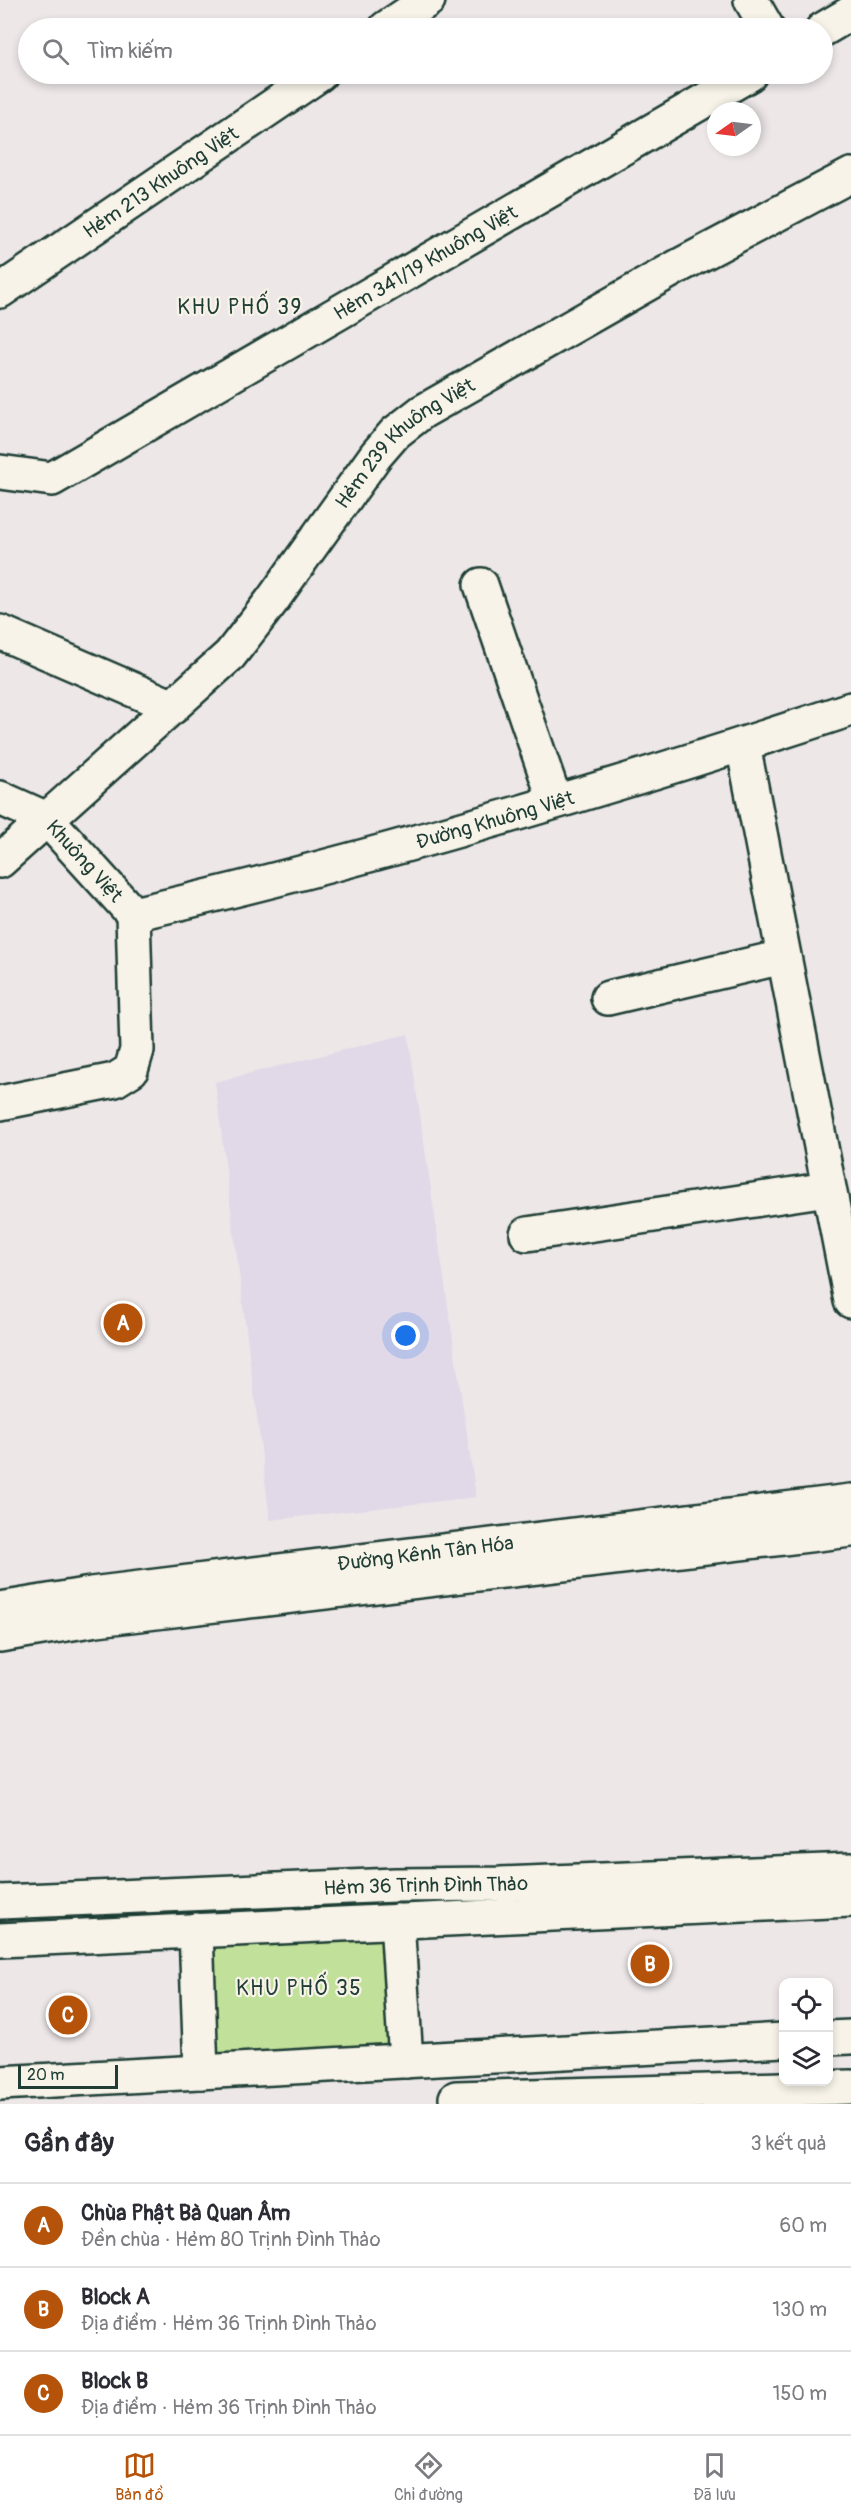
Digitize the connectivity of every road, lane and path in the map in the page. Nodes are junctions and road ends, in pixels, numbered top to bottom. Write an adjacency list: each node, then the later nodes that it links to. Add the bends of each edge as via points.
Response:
1 (428, 0): 4 (street)
2 (751, 0): 5 (street)
3 (851, 13): 6 (street)
4 (401, 18)
5 (761, 18)
6 (833, 24)
7 (305, 84): 10 (street, Hẻm 213 Khuông Việt)
8 (733, 84): 11 (street, Hẻm 341/19 Khuông Việt, via 52,479)
9 (851, 175): 14 (street, Hẻm 239 Khuông Việt, via 677,267 422,412 395,433 230,655)
10 (0, 291)
11 (0, 472)
12 (481, 585): 18 (street)
13 (0, 632): 14 (street)
14 (173, 708): 19 (street, Hẻm 239 Khuông Việt)
15 (851, 709): 16 (street, Đường Khuông Việt)
16 (743, 745): 18 (street, Đường Khuông Việt); 22 (street)
17 (0, 798): 19 (street, Khuông Việt)
18 (555, 801): 21 (street, Đường Khuông Việt)
19 (47, 819): 20 (street, Hẻm 239 Khuông Việt); 21 (street, Khuông Việt)
20 (0, 861)
21 (133, 914): 24 (street, via 137,1050 131,1070 115,1080)
22 (783, 957): 23 (street); 25 (street)
23 (608, 998)
24 (0, 1103)
25 (828, 1189): 26 (street); 27 (street)
26 (527, 1234)
27 (851, 1300)
28 (849, 1516): 29 (street, Đường Kênh Tân Hóa, via 102,1592); 30 (street, Đường Kênh Tân Hóa)
29 (0, 1609)
30 (0, 1635)
31 (851, 1870): 33 (street, Hẻm 36 Trịnh Đình Thảo)
32 (851, 1900): 34 (street)
33 (0, 1902)
34 (397, 1921): 35 (street); 40 (street)
35 (196, 1930): 36 (street); 41 (street)
36 (0, 1940)
37 (851, 2037): 38 (street)
38 (833, 2038)
39 (779, 2040): 40 (street)
40 (406, 2061): 41 (street)
41 (201, 2072): 42 (street)
42 (0, 2083)
43 (851, 2087): 44 (street, via 456,2098)
44 (457, 2104)

